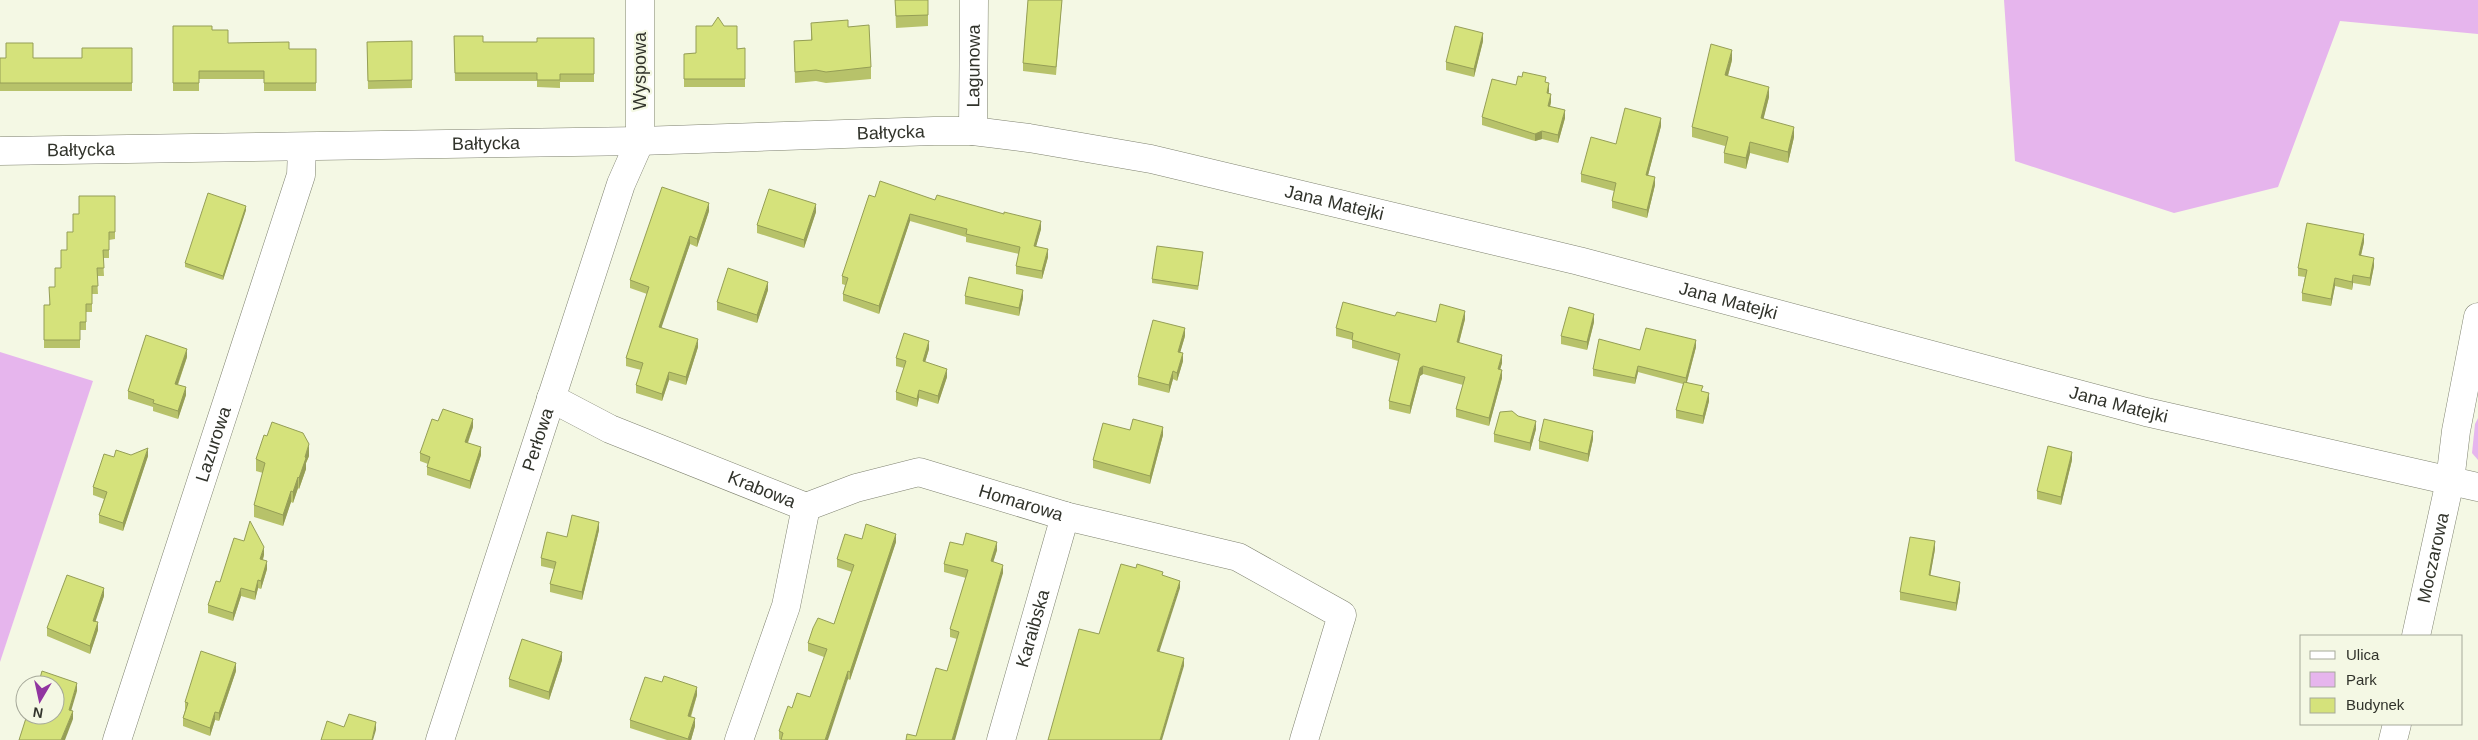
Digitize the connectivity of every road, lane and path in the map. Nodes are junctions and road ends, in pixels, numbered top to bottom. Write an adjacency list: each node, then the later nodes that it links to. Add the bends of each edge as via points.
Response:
1 (640, 0): 4 (street, Wyspowa)
2 (974, 0): 3 (street, Lagunowa)
3 (973, 131): 4 (street, Bałtycka); 9 (street, Jana Matejki, via 1151,159 1578,262 2146,412)
4 (640, 141): 5 (street, Bałtycka); 8 (street, Perłowa, via 621,184)
5 (302, 148): 6 (street, Bałtycka); 15 (street, Lazurowa, via 301,175)
6 (0, 150)
7 (2478, 317): 9 (street, Moczarowa, via 2456,431)
8 (551, 398): 11 (street, Krabowa, via 610,429); 16 (street, Perłowa)
9 (2450, 481): 10 (street, Jana Matejki); 13 (street, Moczarowa)
10 (2478, 487)
11 (806, 507): 12 (street, Homarowa, via 856,488 919,472); 17 (street, Krabowa, via 786,606)
12 (1065, 516): 18 (street, Karaibska); 19 (street, Homarowa, via 1238,557 1342,615)
13 (2416, 635)
14 (2397, 725): 20 (street)
15 (116, 740)
16 (440, 740)
17 (739, 740)
18 (1001, 740)
19 (1304, 740)
20 (2393, 740)

